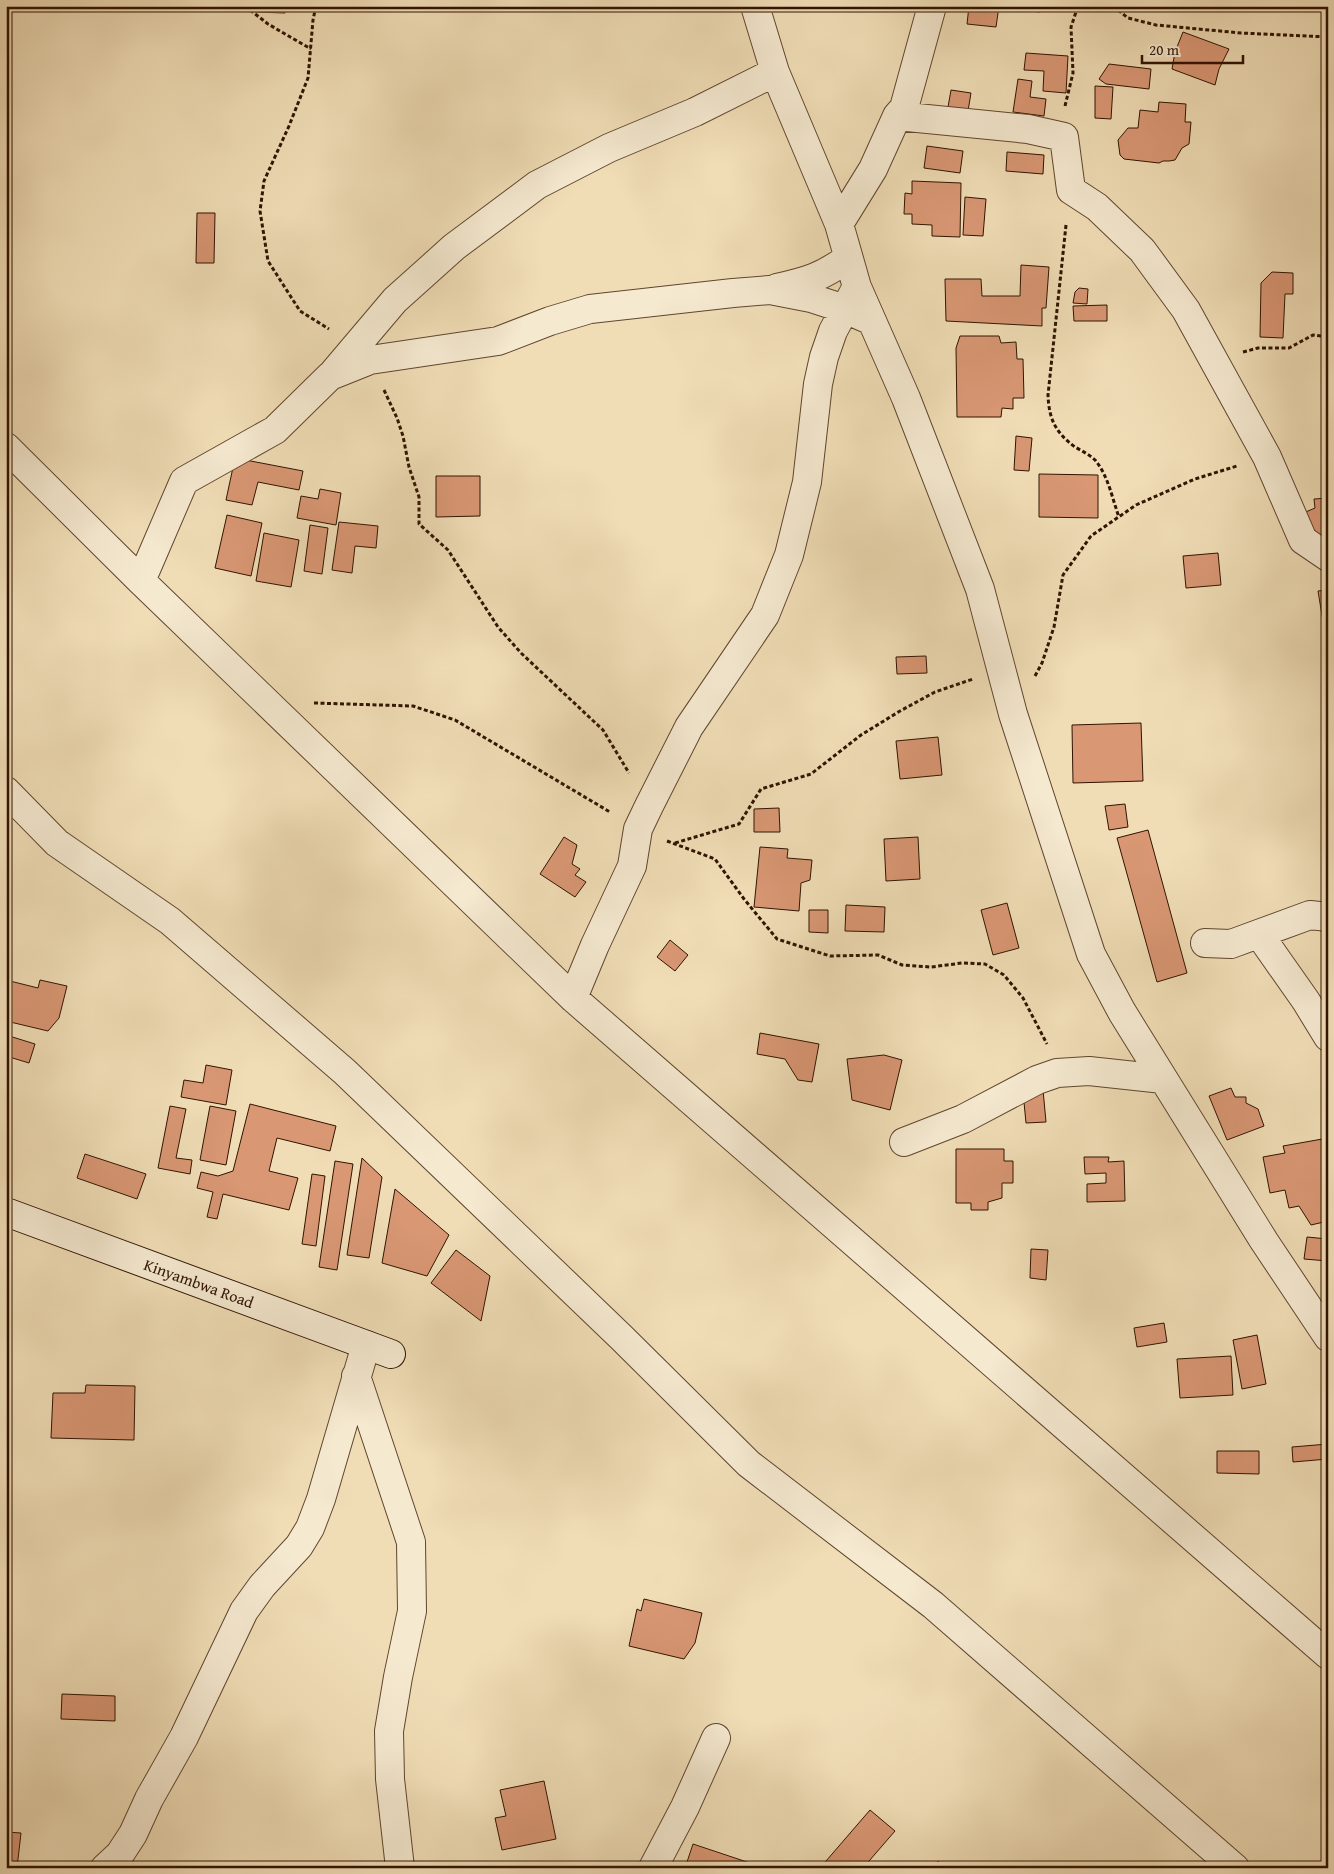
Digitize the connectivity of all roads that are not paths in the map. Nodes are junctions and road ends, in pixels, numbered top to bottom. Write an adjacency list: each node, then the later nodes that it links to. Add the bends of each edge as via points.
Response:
1 (755, 6): 3 (street)
2 (932, 6): 4 (street, via 904,108)
3 (775, 72): 5 (street); 9 (street, via 695,112 608,148 537,185 454,248 402,294)
4 (897, 116): 5 (street, via 873,169); 11 (street, via 1028,129 1064,136 1071,190 1097,207 1142,250 1186,310 1267,457 1303,540)
5 (839, 224): 6 (street)
6 (848, 258): 7 (street, via 829,272 808,281); 8 (street)
7 (770, 290): 8 (street, via 811,298); 9 (street, via 590,309 498,341)
8 (851, 298): 17 (street, via 833,331 824,357 807,482 789,555 765,615 689,727 644,818 632,866); 19 (street, via 872,321 906,398 980,589 1013,714 1091,954)
9 (364, 353): 12 (street, via 330,376 275,430 184,481)
10 (6, 448): 12 (street)
11 (1328, 557)
12 (141, 581): 17 (street)
13 (6, 791): 29 (street, via 57,843 170,921 344,1072 750,1464 933,1606)
14 (1328, 917): 15 (street, via 1310,915)
15 (1260, 934): 16 (street, via 1230,944); 18 (street)
16 (1205, 943)
17 (573, 998): 24 (street)
18 (1328, 1037)
19 (1163, 1079): 20 (street, via 1089,1071 1057,1073 1037,1080 963,1119); 22 (street, via 1264,1242)
20 (904, 1142)
21 (6, 1212): 23 (street, Kinyambwa Road, via 379,1349)
22 (1328, 1337)
23 (356, 1376): 26 (street, via 310,1528 244,1611 133,1834 120,1854); 27 (street, via 411,1542 412,1611 389,1730 390,1779)
24 (1328, 1655)
25 (716, 1738): 28 (street, via 686,1807)
26 (105, 1868)
27 (400, 1868)
28 (653, 1868)
29 (1235, 1868)

